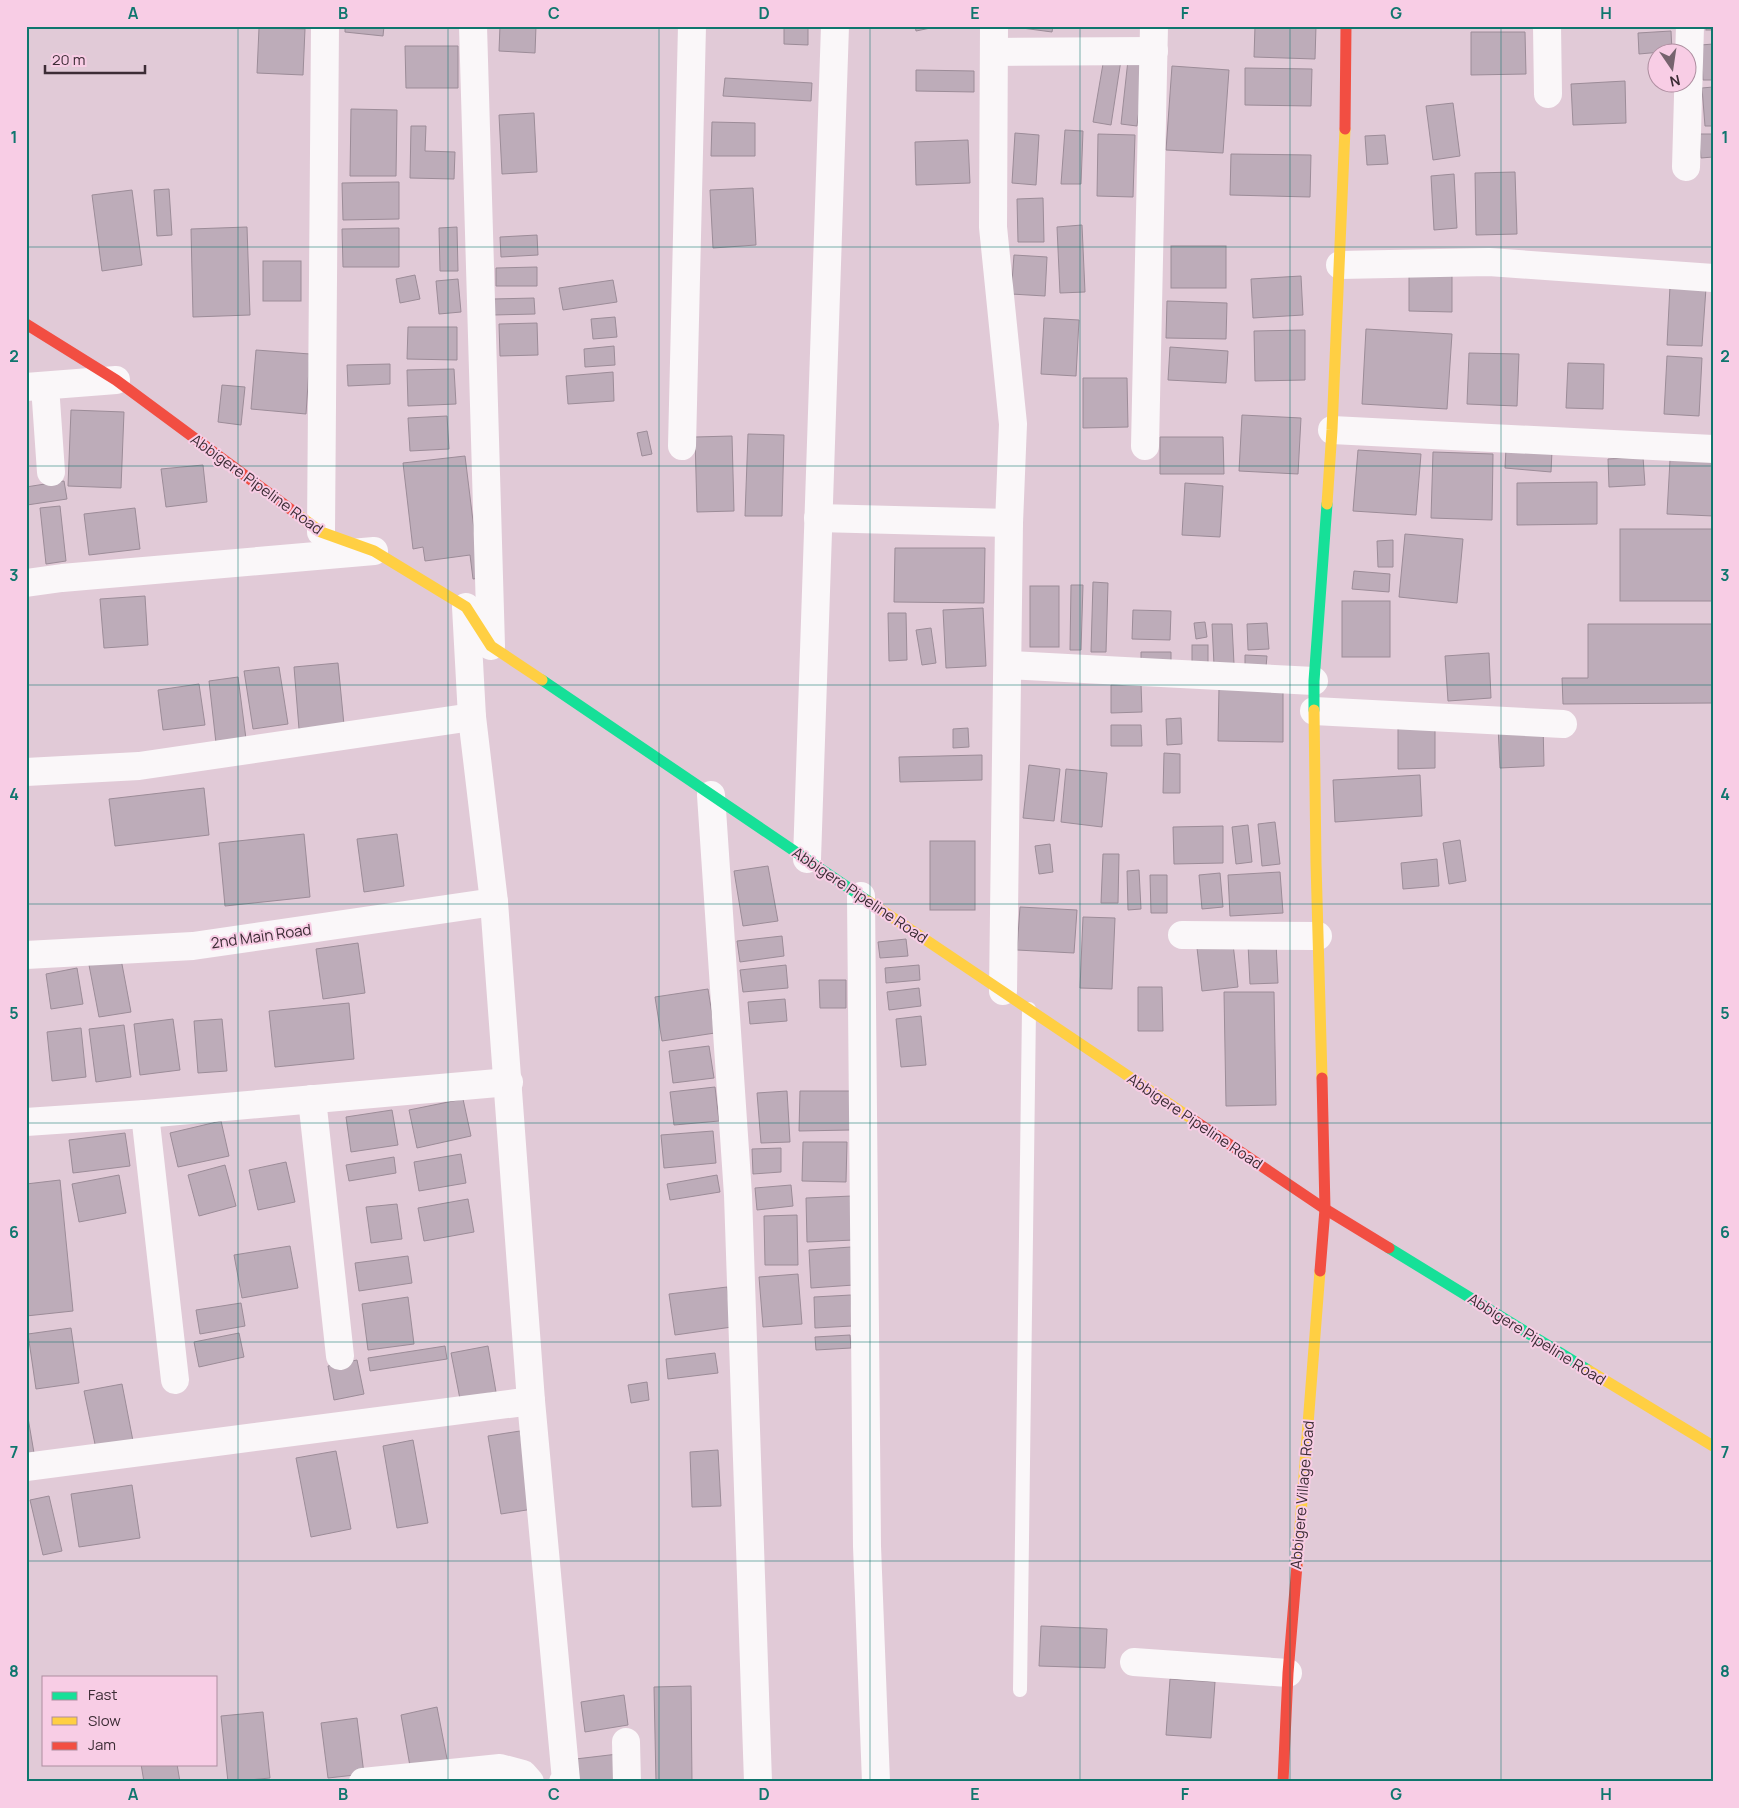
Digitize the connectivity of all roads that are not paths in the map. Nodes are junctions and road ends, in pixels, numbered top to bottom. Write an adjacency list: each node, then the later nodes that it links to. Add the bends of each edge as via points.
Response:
1 (325, 26): 24 (street)
2 (473, 26): 28 (street)
3 (692, 26): 18 (street)
4 (835, 26): 22 (street)
5 (1346, 26): 12 (street, Abbigere Village Road)
6 (1547, 26): 10 (street)
7 (1690, 26): 11 (street)
8 (994, 39): 9 (street); 23 (street, via 993,227 1013,424)
9 (1154, 39): 19 (street)
10 (1548, 94)
11 (1686, 167)
12 (1340, 265): 13 (street, via 1489,262); 17 (street, Abbigere Village Road)
13 (1713, 278)
14 (26, 324): 15 (street, Abbigere Pipeline Road)
15 (116, 380): 16 (street); 24 (street, Abbigere Pipeline Road)
16 (36, 387): 21 (street)
17 (1332, 430): 20 (street); 30 (street, Abbigere Village Road)
18 (682, 446)
19 (1145, 446)
20 (1713, 449)
21 (51, 472)
22 (818, 518): 23 (street); 36 (street)
23 (1009, 523): 29 (street)
24 (321, 532): 25 (street, Abbigere Pipeline Road)
25 (374, 551): 26 (street); 27 (street, Abbigere Pipeline Road)
26 (26, 583)
27 (466, 607): 28 (street, Abbigere Pipeline Road); 32 (street)
28 (491, 646): 35 (street, Abbigere Pipeline Road)
29 (1009, 664): 30 (street); 42 (street)
30 (1314, 681): 31 (street, Abbigere Village Road)
31 (1314, 711): 33 (street); 40 (street, Abbigere Village Road)
32 (472, 717): 34 (street, via 139,766); 38 (street)
33 (1563, 724)
34 (26, 772)
35 (711, 795): 36 (street, Abbigere Pipeline Road); 62 (street, via 738,1195)
36 (807, 859): 37 (street, Abbigere Pipeline Road)
37 (861, 896): 42 (street, Abbigere Pipeline Road); 63 (street, via 867,1546)
38 (494, 902): 41 (street, 2nd Main Road, via 193,946); 44 (street)
39 (1182, 934): 40 (street)
40 (1318, 936): 48 (street, Abbigere Village Road)
41 (26, 955)
42 (1003, 991): 43 (street, Abbigere Pipeline Road)
43 (1029, 1009): 48 (street, Abbigere Pipeline Road); 56 (lane)
44 (509, 1082): 45 (street); 51 (street)
45 (312, 1099): 46 (street); 49 (street)
46 (145, 1114): 47 (street); 50 (street)
47 (26, 1122)
48 (1325, 1209): 52 (street, Abbigere Pipeline Road); 55 (street, Abbigere Village Road)
49 (340, 1356)
50 (175, 1380)
51 (531, 1400): 53 (street); 60 (street, via 566,1780)
52 (1713, 1446)
53 (26, 1467)
54 (1134, 1662): 55 (street)
55 (1288, 1673): 64 (street, Abbigere Village Road)
56 (1020, 1690)
57 (626, 1742): 61 (street)
58 (363, 1782): 59 (street, via 500,1768 523,1774)
59 (530, 1782)
60 (563, 1782)
61 (628, 1782)
62 (758, 1782)
63 (876, 1782)
64 (1283, 1782)

